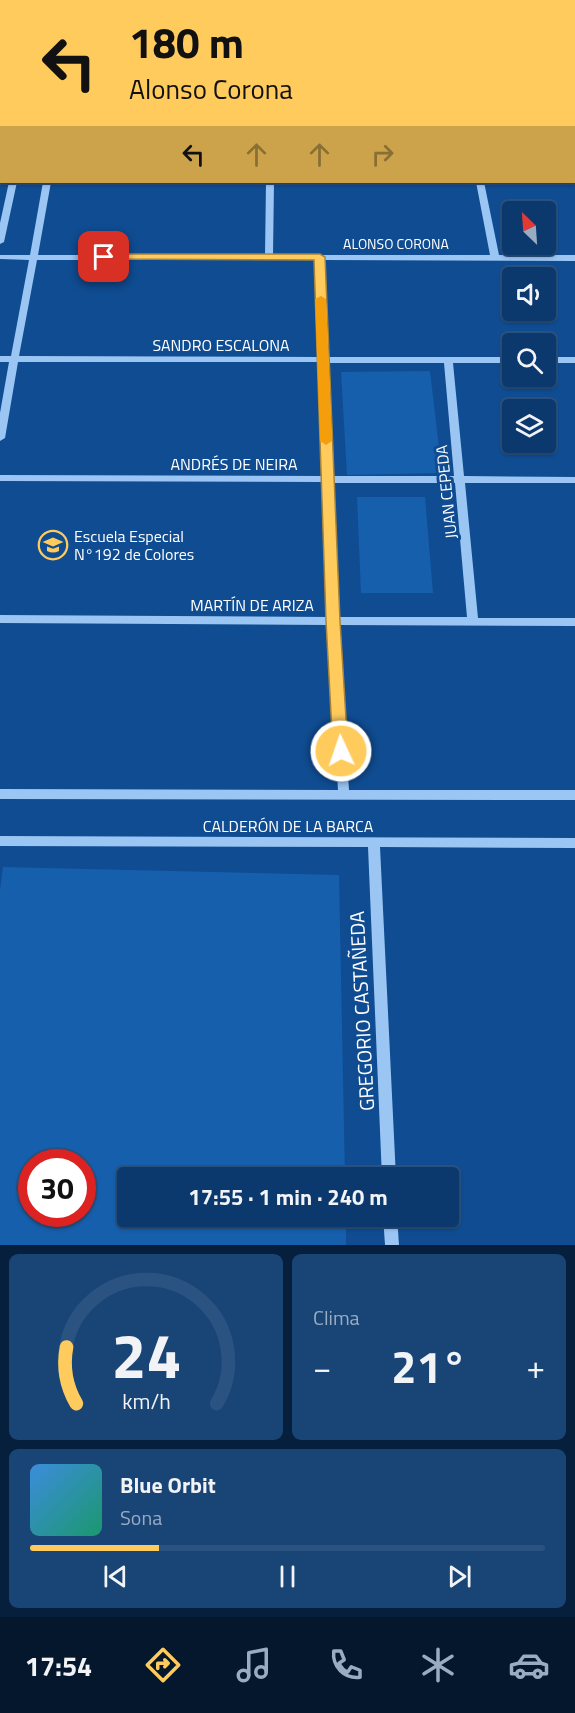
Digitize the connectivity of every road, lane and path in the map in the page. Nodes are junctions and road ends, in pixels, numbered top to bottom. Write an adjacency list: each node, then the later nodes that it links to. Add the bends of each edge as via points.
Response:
1 (13, 183): 5 (street)
2 (47, 183): 7 (street)
3 (270, 183): 8 (street)
4 (480, 183): 10 (street)
5 (0, 242)
6 (0, 257): 7 (street, ALONSO CORONA)
7 (33, 257): 8 (street, ALONSO CORONA); 13 (street)
8 (269, 257): 9 (street, ALONSO CORONA)
9 (320, 257): 10 (street, ALONSO CORONA); 14 (street)
10 (495, 258): 11 (street, ALONSO CORONA)
11 (575, 258)
12 (0, 359): 13 (street, SANDRO ESCALONA)
13 (15, 359): 14 (street, SANDRO ESCALONA); 19 (street)
14 (322, 360): 15 (street, SANDRO ESCALONA); 21 (street)
15 (448, 360): 16 (street, SANDRO ESCALONA); 22 (street, JUAN CEPEDA)
16 (502, 360)
17 (556, 360): 18 (street)
18 (575, 360)
19 (0, 438)
20 (0, 478): 21 (street, ANDRÉS DE NEIRA)
21 (328, 479): 22 (street, ANDRÉS DE NEIRA); 25 (street)
22 (459, 480): 23 (street, ANDRÉS DE NEIRA); 26 (street, JUAN CEPEDA)
23 (575, 480)
24 (0, 620): 25 (street, MARTÍN DE ARIZA)
25 (333, 621): 26 (street, MARTÍN DE ARIZA); 29 (street)
26 (473, 621): 27 (street, MARTÍN DE ARIZA)
27 (575, 621)
28 (0, 794): 29 (street, CALDERÓN DE LA BARCA)
29 (344, 794): 30 (street, CALDERÓN DE LA BARCA)
30 (575, 795)
31 (0, 842): 32 (street, CALDERÓN DE LA BARCA)
32 (374, 842): 33 (street, CALDERÓN DE LA BARCA); 34 (street, GREGORIO CASTAÑEDA)
33 (575, 843)
34 (389, 1167)
35 (391, 1227): 36 (street)
36 (392, 1245)

